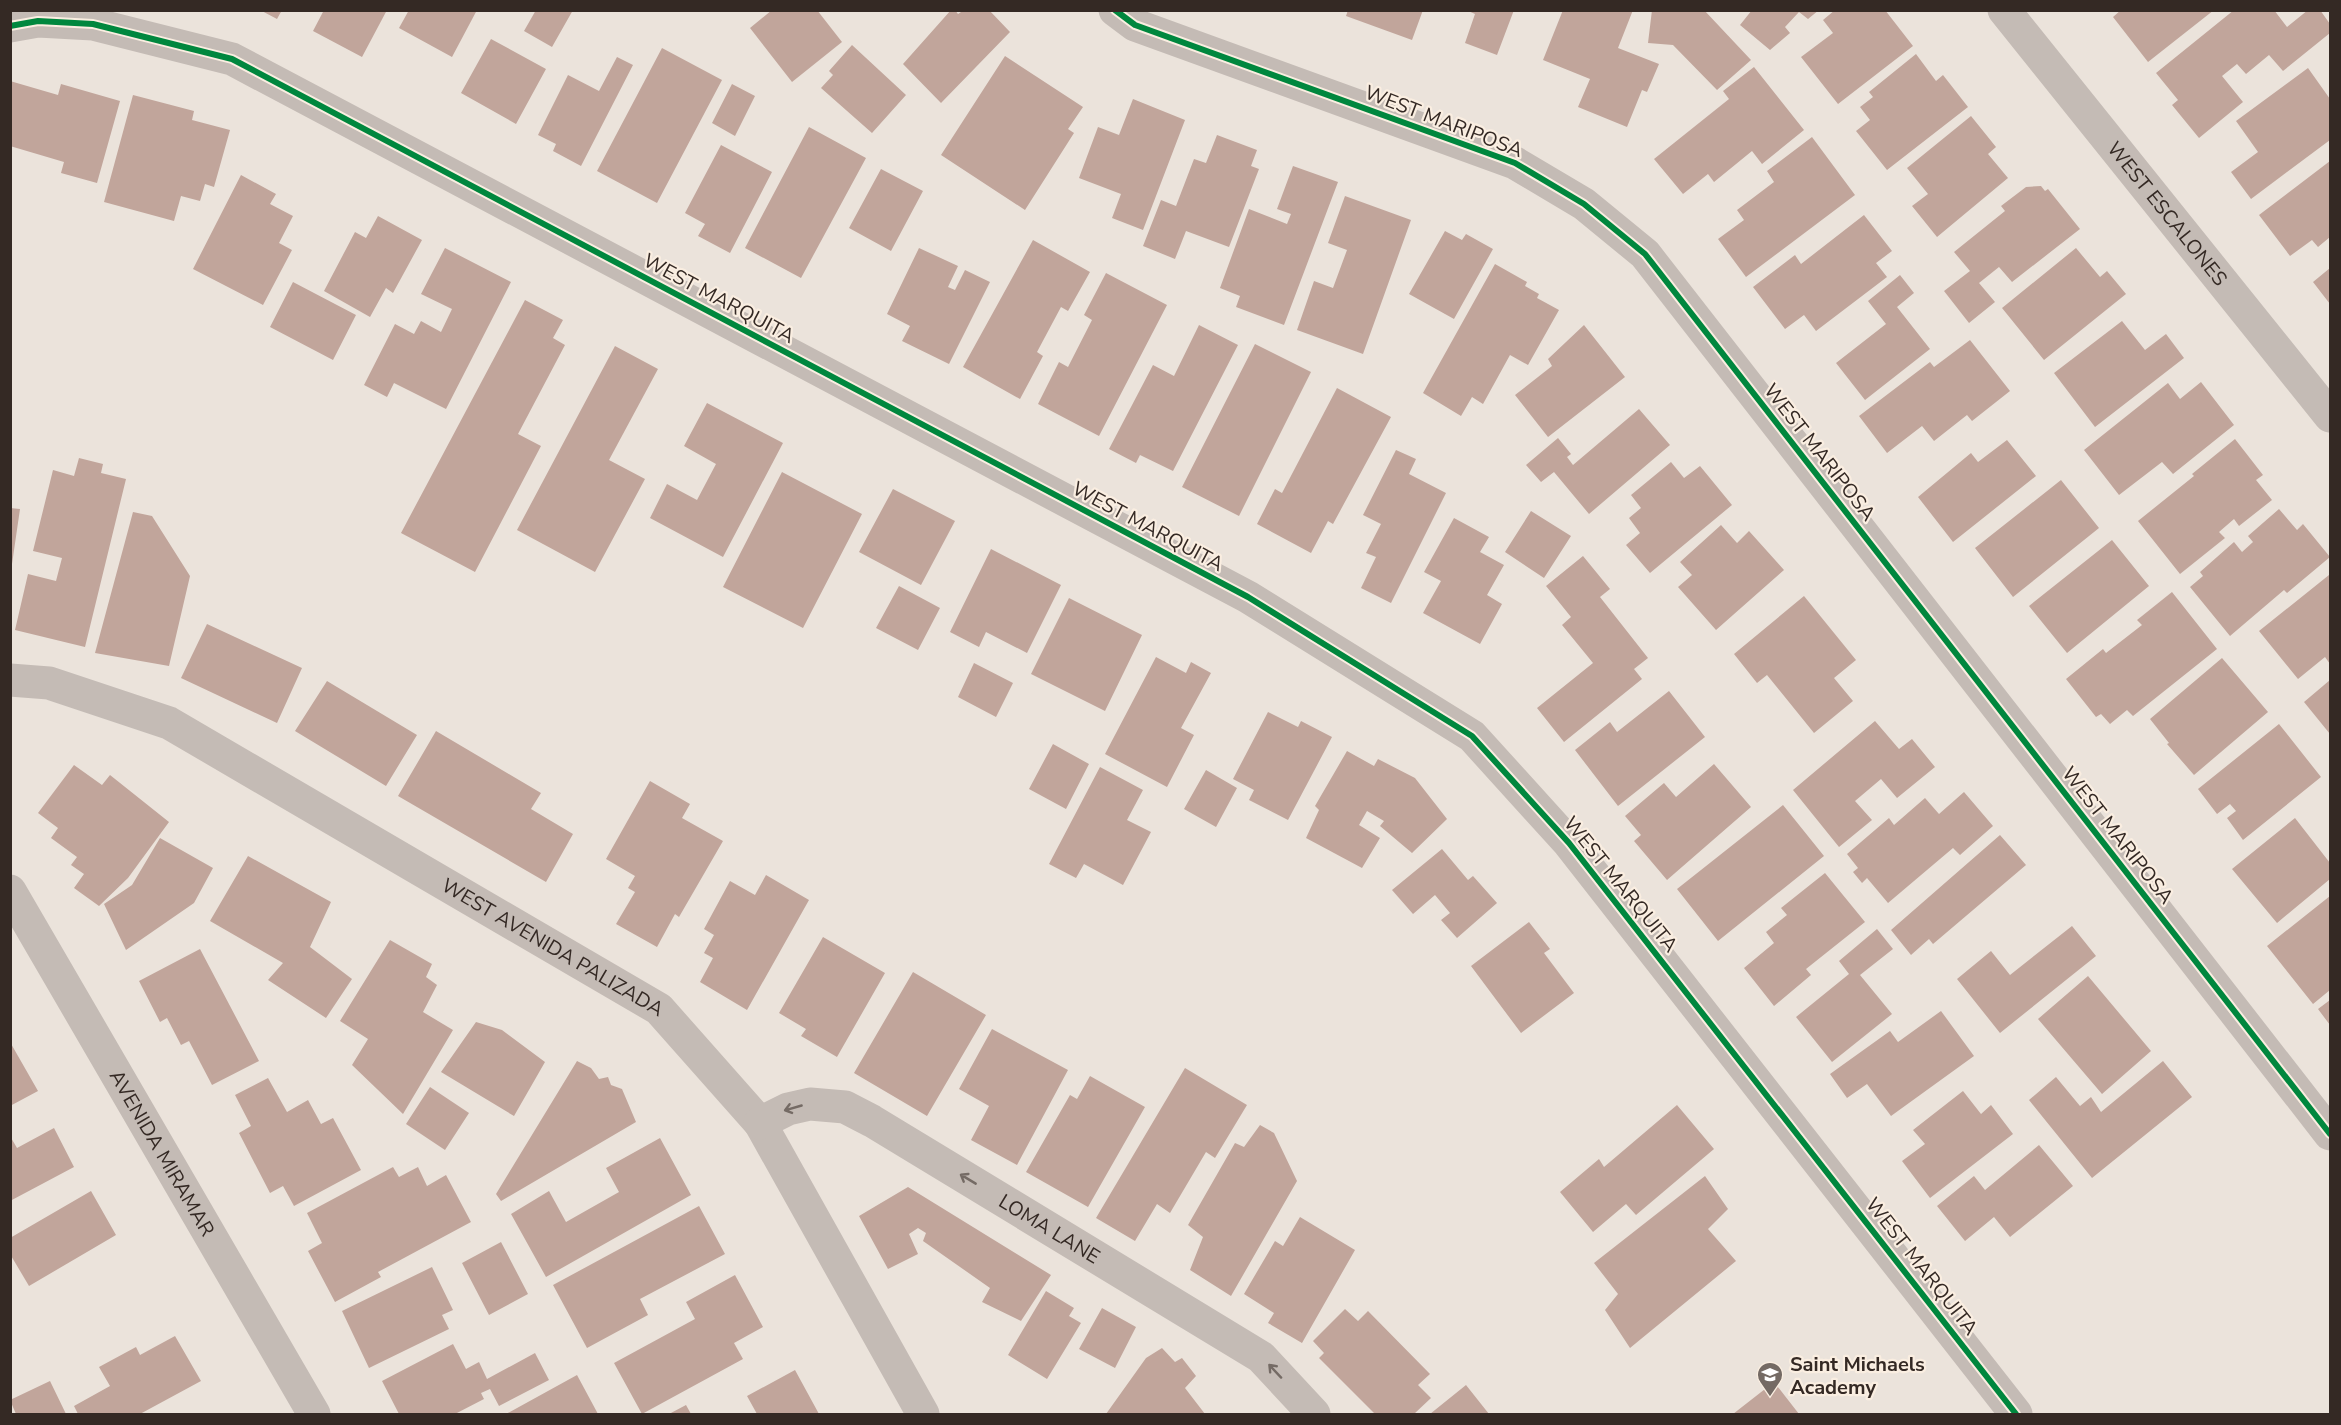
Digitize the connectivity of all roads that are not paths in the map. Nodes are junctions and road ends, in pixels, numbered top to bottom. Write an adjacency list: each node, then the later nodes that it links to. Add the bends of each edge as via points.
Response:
1 (1115, 10): 8 (street, WEST MARIPOSA, via 1134,25 1515,163 1584,204 1645,254)
2 (2004, 10): 4 (street, WEST ESCALONES)
3 (10, 26): 12 (street, WEST MARQUITA, via 38,21 93,24 232,59 1248,597 1472,736 1569,843)
4 (2331, 416)
5 (10, 680): 7 (street, WEST AVENIDA PALIZADA, via 49,683 169,723 659,1009)
6 (10, 891): 9 (street, AVENIDA MIRAMAR)
7 (760, 1123): 10 (street, WEST AVENIDA PALIZADA); 11 (street, LOMA LANE, one-way to 7, via 1261,1357 872,1121 845,1107 810,1104 788,1109)
8 (2331, 1134)
9 (314, 1414)
10 (923, 1414)
11 (1314, 1414)
12 (2016, 1414)

